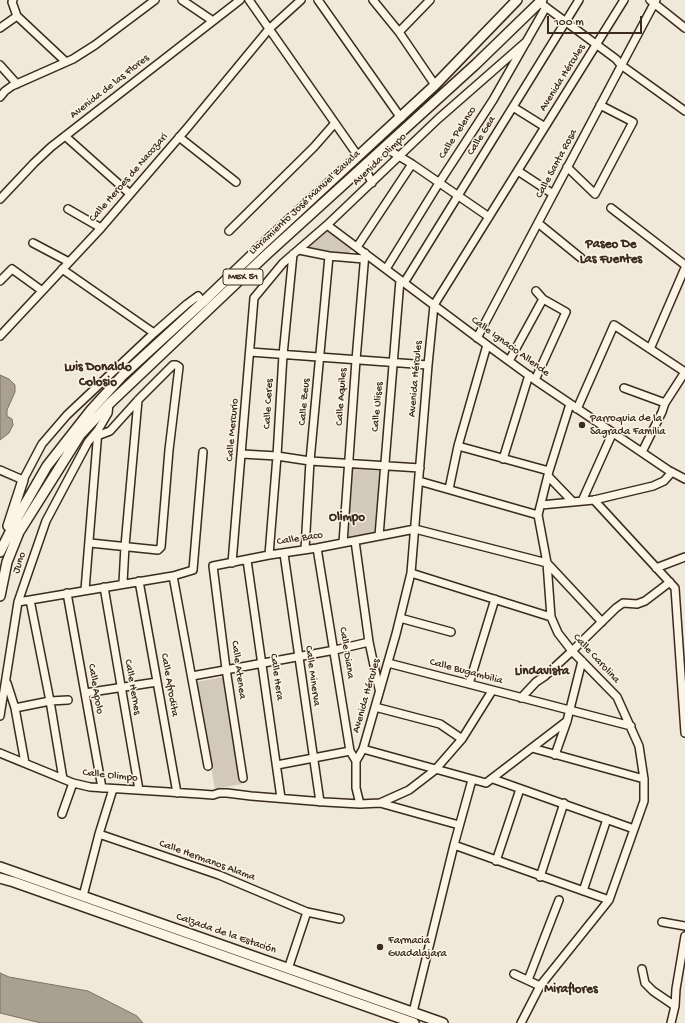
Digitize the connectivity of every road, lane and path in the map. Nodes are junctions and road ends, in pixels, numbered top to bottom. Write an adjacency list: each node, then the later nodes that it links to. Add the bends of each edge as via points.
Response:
1 (155, 0): 24 (street, via 96,45)
2 (182, 0): 16 (street)
3 (240, 0): 16 (street, Avenida de las Flores)
4 (249, 0): 20 (street)
5 (301, 0): 20 (street, Calle Heroes de Nacozari)
6 (318, 0): 33 (street)
7 (373, 0): 21 (street)
8 (430, 0): 21 (street)
9 (517, 0): 28 (main road, Libramiento José Manuel Zavala / MEX 51)
10 (579, 0): 17 (street, Calle Gea)
11 (624, 0): 23 (street, Avenida Hércules)
12 (13, 1): 15 (street)
13 (653, 1): 19 (street); 26 (street, Calle Santa Rosa)
14 (543, 3): 17 (street); 22 (street, Calle Pelenco); 38 (main road, Libramiento José Manuel Zavala / MEX 51)
15 (17, 16): 18 (street); 24 (street)
16 (213, 21): 36 (street, Avenida de las Flores)
17 (565, 21): 23 (street); 31 (street, Calle Gea)
18 (0, 28)
19 (685, 28)
20 (268, 29): 34 (street); 37 (street, Calle Heroes de Nacozari)
21 (398, 32): 28 (street)
22 (527, 41): 40 (street, Avenida Olimpo); 47 (street, Calle Pelenco, via 493,100)
23 (596, 44): 26 (street); 35 (street, Avenida Hércules)
24 (66, 62): 27 (street)
25 (0, 65): 27 (street)
26 (621, 65): 30 (street, Calle Santa Rosa); 32 (street)
27 (17, 84): 29 (street)
28 (436, 85): 33 (main road, Libramiento José Manuel Zavala / MEX 51)
29 (0, 97)
30 (600, 105): 43 (street, Calle Santa Rosa); 43 (street, via 633,122 595,194)
31 (513, 107): 35 (street); 50 (street, Calle Gea)
32 (685, 111)
33 (401, 118): 39 (main road, Libramiento José Manuel Zavala / MEX 51)
34 (335, 123): 39 (street); 58 (street)
35 (545, 127): 44 (street, Avenida Hércules)
36 (65, 136): 48 (street); 51 (street, Avenida de las Flores, via 34,163)
37 (179, 137): 45 (street); 48 (street, Calle Heroes de Nacozari)
38 (384, 147): 40 (street); 42 (main road, Libramiento José Manuel Zavala / MEX 51)
39 (358, 156): 74 (main road, Libramiento José Manuel Zavala / MEX 51)
40 (400, 156): 41 (street); 46 (street, Avenida Olimpo)
41 (412, 164): 47 (street); 60 (street)
42 (364, 166): 46 (street); 95 (main road, Libramiento José Manuel Zavala / MEX 51)
43 (567, 167): 49 (street, Calle Santa Rosa)
44 (518, 171): 49 (street); 54 (street, Avenida Hércules)
45 (236, 182)
46 (372, 183): 56 (street, Avenida Olimpo)
47 (439, 183): 50 (street); 68 (street, Calle Pelenco)
48 (130, 194): 57 (street, Calle Heroes de Nacozari)
49 (553, 194): 55 (street, Calle Santa Rosa)
50 (458, 196): 54 (street); 70 (street, Calle Gea)
51 (0, 199)
52 (68, 208): 57 (street)
53 (611, 208): 66 (street)
54 (489, 217): 76 (street, Avenida Hércules)
55 (538, 223): 64 (street); 80 (street, Calle Santa Rosa)
56 (327, 225): 60 (street, Calle Ignacio Allende); 61 (street, Avenida Olimpo)
57 (101, 228): 65 (street, Calle Heroes de Nacozari)
58 (229, 231)
59 (33, 243): 65 (street)
60 (357, 247): 63 (street, Calle Ignacio Allende)
61 (296, 252): 62 (street); 73 (street, Avenida Olimpo, via 283,263); 84 (street, Calle Ceres)
62 (329, 256): 63 (street); 85 (street, Calle Zeus)
63 (364, 256): 68 (street, Calle Ignacio Allende); 86 (street, Calle Aquiles)
64 (581, 258)
65 (69, 262): 67 (street, Calle Heroes de Nacozari)
66 (685, 267): 82 (street)
67 (62, 268): 71 (street, Calle Heroes de Nacozari); 78 (street)
68 (386, 269): 70 (street, Calle Ignacio Allende)
69 (0, 281): 71 (street, via 12,269)
70 (402, 281): 76 (street, Calle Ignacio Allende); 88 (street, Calle Ulises)
71 (41, 290): 77 (street, Calle Heroes de Nacozari)
72 (536, 290): 75 (street)
73 (254, 298): 83 (street, Calle Mercurio)
74 (201, 299): 78 (street); 130 (main road, Libramiento José Manuel Zavala / MEX 51, via 122,376 70,435 34,486)
75 (543, 299): 87 (street); 91 (street, via 566,312)
76 (434, 305): 80 (street, Calle Ignacio Allende); 89 (street, Avenida Hércules)
77 (3, 328): 79 (street, Calle Heroes de Nacozari)
78 (154, 334): 113 (street, via 67,415 42,444)
79 (0, 336)
80 (477, 338): 81 (street, Calle Ignacio Allende)
81 (487, 345): 87 (street, Calle Ignacio Allende); 100 (street)
82 (650, 349): 90 (street); 97 (street, via 614,325)
83 (250, 352): 84 (street); 103 (street, Calle Mercurio)
84 (283, 354): 85 (street); 104 (street, Calle Ceres)
85 (320, 357): 86 (street); 106 (street, Calle Zeus)
86 (356, 360): 88 (street); 107 (street, Calle Aquiles)
87 (509, 361): 91 (street, Calle Ignacio Allende)
88 (393, 363): 89 (street); 108 (street, Calle Ulises)
89 (428, 366): 109 (street, Avenida Hércules)
90 (685, 372): 94 (street)
91 (532, 377): 96 (street, Calle Ignacio Allende); 105 (street)
92 (624, 388): 94 (street)
93 (138, 400): 99 (street, via 110,431); 127 (street); 127 (street, via 173,365 179,367 161,547 158,550)
94 (665, 403): 102 (street)
95 (109, 404): 99 (street, Juno, via 108,414); 147 (main road, Libramiento José Manuel Zavala / MEX 51, via 80,435 19,532 7,562)
96 (570, 404): 97 (street, Calle Ignacio Allende); 112 (street, Calle Carolina)
97 (577, 409): 98 (street, Calle Ignacio Allende)
98 (613, 432): 102 (street, Calle Ignacio Allende); 117 (street)
99 (98, 433): 126 (street); 150 (street, Juno, via 88,442 46,521)
100 (458, 446): 105 (street); 116 (street)
101 (204, 452): 140 (street, via 194,570)
102 (642, 452): 111 (street, Calle Ignacio Allende)
103 (242, 454): 104 (street); 135 (street, Calle Mercurio)
104 (277, 456): 106 (street); 131 (street, Calle Ceres)
105 (503, 459): 112 (street)
106 (310, 461): 107 (street); 129 (street, Calle Zeus)
107 (348, 464): 108 (street); 125 (street, Calle Aquiles)
108 (385, 465): 109 (street); 123 (street, Calle Ulises)
109 (420, 468): 115 (street, Avenida Hércules)
110 (0, 470): 113 (street)
111 (672, 472): 114 (street, Calle Ignacio Allende); 118 (street, via 664,481 653,486)
112 (549, 474): 119 (street); 120 (street, Calle Carolina)
113 (23, 480): 130 (main road)
114 (685, 480)
115 (419, 481): 116 (street); 122 (street, Avenida Hércules)
116 (449, 489): 121 (street)
117 (582, 500): 118 (street); 119 (street)
118 (594, 500): 138 (street)
119 (572, 501): 120 (street)
120 (541, 505): 121 (street, Calle Carolina)
121 (538, 516): 136 (street, Calle Carolina)
122 (415, 529): 123 (street, Calle Baco); 136 (street); 139 (street, Avenida Hércules)
123 (379, 536): 124 (street, Calle Baco)
124 (355, 541): 125 (street, Calle Baco); 155 (street)
125 (343, 543): 128 (street, Calle Baco)
126 (90, 544): 127 (street); 145 (street)
127 (125, 546): 142 (street)
128 (317, 548): 129 (street, Calle Baco); 156 (street, Calle Diana)
129 (305, 549): 132 (street, Calle Baco)
130 (0, 551)
131 (269, 554): 132 (street, Calle Baco); 134 (street, Calle Baco)
132 (284, 554): 158 (street, Calle Minerva)
133 (685, 558): 138 (street)
134 (247, 560): 135 (street, Calle Baco); 160 (street, Calle Hera)
135 (232, 563): 137 (street, Calle Baco)
136 (547, 563): 151 (street, Calle Carolina); 153 (street)
137 (213, 566): 162 (street, Calle Atenea)
138 (656, 568): 143 (street)
139 (411, 572): 148 (street); 152 (street, Avenida Hércules)
140 (173, 576): 141 (street); 163 (street)
141 (139, 581): 142 (street); 165 (street, Calle Afrodita)
142 (123, 583): 144 (street)
143 (672, 585): 153 (street, via 637,604 623,603); 180 (street)
144 (104, 587): 145 (street); 167 (street, Calle Hernes)
145 (85, 590): 146 (street)
146 (67, 593): 149 (street); 170 (street, Calle Apolo)
147 (0, 596)
148 (495, 599): 151 (street); 166 (street)
149 (30, 600): 150 (street); 173 (street)
150 (18, 602): 164 (street, Juno)
151 (551, 617): 157 (street, Calle Carolina, via 558,633)
152 (400, 618): 154 (street); 161 (street, Avenida Hércules)
153 (602, 622): 157 (street)
154 (452, 632)
155 (370, 642): 156 (street); 168 (street)
156 (335, 650): 158 (street); 184 (street, Calle Diana)
157 (572, 651): 159 (street, Calle Carolina); 171 (street)
158 (298, 657): 160 (street); 187 (street, Calle Minerva)
159 (582, 661): 176 (street); 179 (street, Calle Carolina, via 617,697)
160 (262, 662): 162 (street); 190 (street, Calle Hera)
161 (388, 663): 166 (street, Calle Bugambilia); 168 (street, Avenida Hércules)
162 (226, 669): 163 (street); 194 (street, Calle Atenea)
163 (192, 676): 191 (street)
164 (6, 681): 175 (street); 177 (street, Juno)
165 (157, 682): 167 (street); 203 (street, Calle Afrodita)
166 (468, 684): 169 (street, Calle Bugambilia)
167 (121, 688): 170 (street); 202 (street, Calle Hernes)
168 (379, 691): 174 (street, Avenida Hércules)
169 (492, 691): 171 (street, Calle Bugambilia); 181 (street)
170 (85, 693): 199 (street, Calle Apolo)
171 (521, 698): 176 (street, Calle Bugambilia)
172 (68, 700): 173 (street)
173 (50, 701): 175 (street); 193 (street)
174 (375, 707): 181 (street, via 440,724); 183 (street, Avenida Hércules)
175 (14, 708): 189 (street)
176 (570, 710): 178 (street); 179 (street, Calle Bugambilia)
177 (0, 716)
178 (567, 721): 182 (street); 186 (street)
179 (631, 726): 196 (street, Calle Carolina, via 639,746)
180 (685, 733)
181 (462, 739): 192 (street)
182 (532, 748): 186 (street); 195 (street)
183 (364, 750): 188 (street, Avenida Hércules); 192 (street)
184 (350, 751): 187 (street); 188 (street, Calle Diana)
185 (0, 753): 189 (street, Calle Olimpo)
186 (554, 755): 196 (street)
187 (313, 758): 190 (street); 205 (street, Calle Minerva)
188 (356, 761): 208 (street, via 356,788)
189 (25, 763): 193 (street, Calle Olimpo)
190 (277, 765): 204 (street, Calle Hera)
191 (208, 766)
192 (435, 770): 197 (street); 206 (street, via 409,790)
193 (63, 778): 198 (street, Calle Olimpo)
194 (243, 778)
195 (493, 779): 197 (street, via 486,783); 201 (street)
196 (644, 779): 212 (street, Calle Carolina, via 644,801)
197 (472, 780): 211 (street)
198 (73, 783): 199 (street, Calle Olimpo); 209 (street)
199 (102, 788): 200 (street, Calle Olimpo)
200 (113, 789): 202 (street, Calle Olimpo); 213 (street)
201 (520, 789): 207 (street); 215 (street)
202 (139, 790): 203 (street, Calle Olimpo)
203 (177, 793): 204 (street, Calle Olimpo, via 227,793)
204 (281, 798): 205 (street)
205 (320, 802): 208 (street)
206 (380, 803): 208 (street); 211 (street)
207 (564, 803): 210 (street); 217 (street)
208 (360, 804)
209 (62, 814)
210 (607, 819): 212 (street); 219 (street)
211 (459, 824): 214 (street)
212 (634, 829): 222 (street, Calle Carolina)
213 (99, 834): 220 (street); 223 (street, Calle Hermanos Alama, via 219,876)
214 (454, 845): 215 (street); 234 (street)
215 (496, 861): 217 (street)
216 (0, 867): 220 (main road, Calzada de la Estación)
217 (540, 876): 219 (street)
218 (0, 878): 235 (main road, Calzada de la Estación)
219 (583, 891): 222 (street)
220 (83, 896): 228 (main road, Calzada de la Estación)
221 (559, 900): 231 (street)
222 (609, 900): 232 (street, Calle Carolina)
223 (307, 912): 224 (street, Calle Hermanos Alama); 228 (street)
224 (340, 919)
225 (662, 922): 226 (street)
226 (685, 926)
227 (685, 936): 233 (street)
228 (288, 969): 234 (main road, Calzada de la Estación)
229 (642, 969): 233 (street, via 645,983 653,992)
230 (514, 974): 231 (street)
231 (528, 980): 232 (street)
232 (540, 986): 237 (street, Calle Carolina)
233 (675, 1006): 238 (street)
234 (413, 1012): 236 (main road, Calzada de la Estación)
235 (414, 1023)
236 (444, 1023)
237 (522, 1023)
238 (671, 1023)

